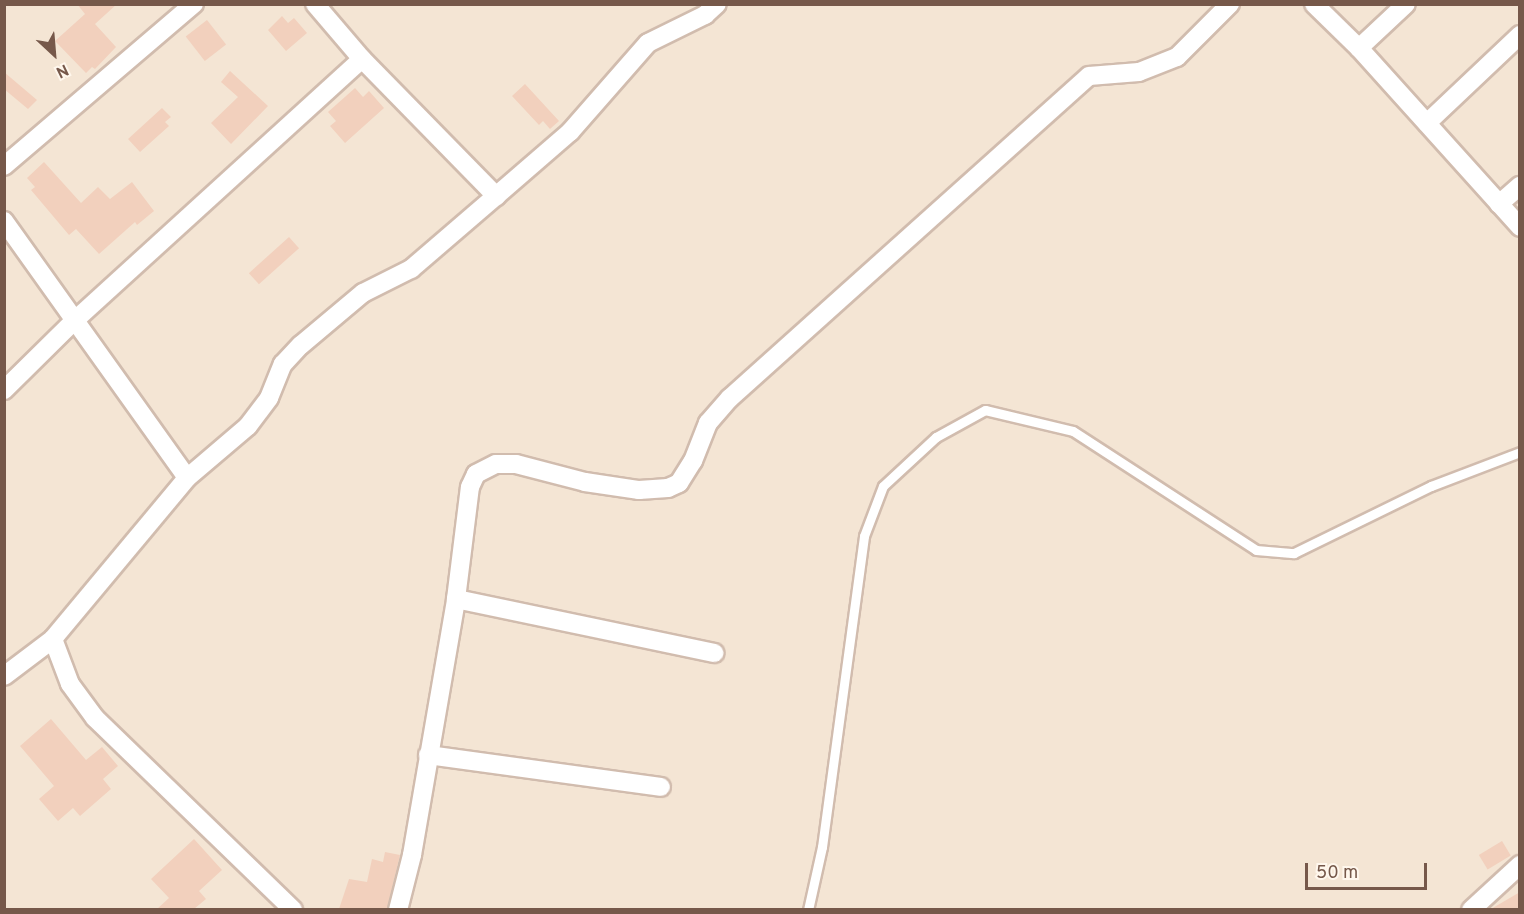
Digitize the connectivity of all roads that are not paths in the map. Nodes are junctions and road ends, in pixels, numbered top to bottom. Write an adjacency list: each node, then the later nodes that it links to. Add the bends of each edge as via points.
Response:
1 (194, 4): 11 (street)
2 (315, 4): 9 (street)
3 (717, 4): 13 (street, via 635,54 570,132)
4 (1230, 4): 21 (street, via 1176,57 1139,72 1089,76 730,398 708,423 693,461 679,483 668,488 639,490 585,482 516,464 483,467 470,487)
5 (1314, 4): 8 (street)
6 (1406, 4): 8 (street)
7 (1520, 35): 10 (street)
8 (1359, 48): 10 (street)
9 (362, 59): 13 (street); 17 (street)
10 (1427, 123): 14 (street)
11 (4, 166)
12 (1520, 186): 14 (street)
13 (496, 196): 20 (street, via 411,269 363,293 301,345 283,363 269,398 248,426)
14 (1500, 204): 16 (street)
15 (4, 221): 17 (street)
16 (1520, 226)
17 (74, 321): 18 (street); 20 (street, via 130,401 161,436)
18 (4, 390)
19 (1520, 452): 30 (lane, via 1431,486 1293,553 1256,550 1073,431 986,410 936,436 883,486 864,536 822,848)
20 (187, 478): 22 (street)
21 (456, 599): 23 (street); 25 (street)
22 (53, 639): 24 (street); 28 (street, via 70,684 96,718)
23 (714, 653)
24 (4, 676)
25 (428, 755): 26 (street); 29 (street)
26 (661, 787)
27 (1520, 865): 31 (street)
28 (293, 909)
29 (399, 909)
30 (808, 909)
31 (1471, 909)

